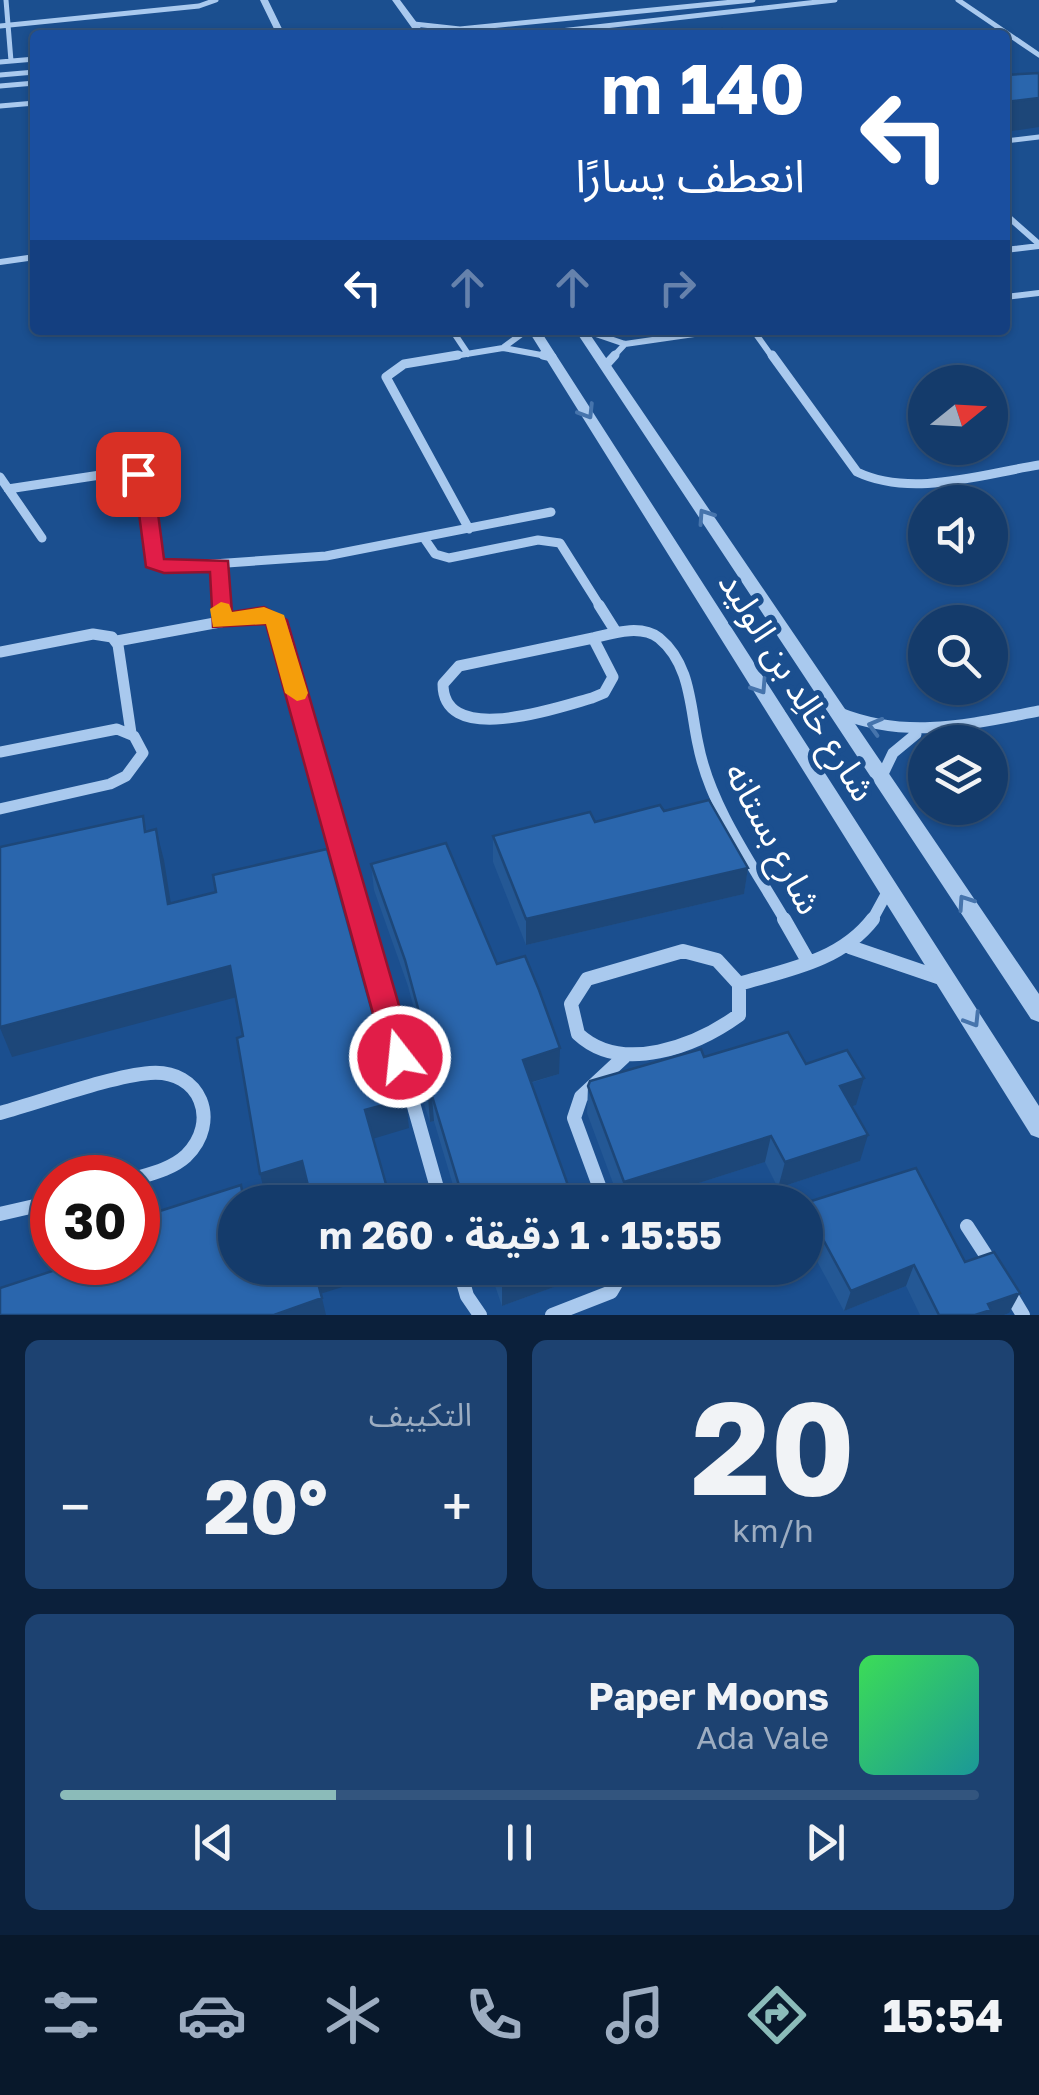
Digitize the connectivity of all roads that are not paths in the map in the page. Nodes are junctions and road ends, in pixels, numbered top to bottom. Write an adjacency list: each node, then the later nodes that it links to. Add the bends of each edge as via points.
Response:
1 (6, 0): 11 (street)
2 (216, 0): 11 (street)
3 (264, 0): 12 (street)
4 (396, 0): 10 (street)
5 (753, 0): 10 (street, via 460,29)
6 (835, 0): 14 (street)
7 (958, 0): 9 (street)
8 (971, 0): 9 (street)
9 (981, 15): 15 (street)
10 (414, 24): 13 (street)
11 (4, 25): 19 (street)
12 (277, 30)
13 (418, 30)
14 (569, 30)
15 (1003, 30)
16 (1010, 35): 17 (street)
17 (1039, 55)
18 (30, 59): 19 (street)
19 (10, 61): 20 (street)
20 (0, 62)
21 (30, 72): 22 (street)
22 (0, 75)
23 (30, 83): 24 (street)
24 (0, 86)
25 (30, 103): 26 (street)
26 (0, 106)
27 (1039, 137): 28 (street)
28 (1024, 139): 29 (street); 30 (street)
29 (1010, 140)
30 (1039, 151)
31 (1010, 219): 32 (street)
32 (1039, 245): 33 (street)
33 (1010, 249)
34 (30, 258): 35 (street)
35 (0, 262)
36 (1039, 293): 37 (street)
37 (1010, 296)
38 (455, 335): 47 (street)
39 (520, 335): 46 (street)
40 (537, 335): 48 (street, شارع خالِد بن الوليد)
41 (585, 335): 49 (street, شارع خالِد بن الوليد)
42 (597, 335): 45 (street)
43 (687, 335): 45 (street)
44 (757, 335): 50 (street, via 857,472 871,480 898,484)
45 (625, 344): 49 (street)
46 (503, 348): 47 (street); 48 (street)
47 (468, 354): 54 (street, via 404,364 386,377)
48 (552, 357): 72 (street, شارع خالِد بن الوليد, one-way to 72)
49 (605, 366): 63 (street, شارع خالِد بن الوليد, one-way to 49)
50 (1039, 464)
51 (0, 477): 52 (street)
52 (8, 489): 55 (street); 57 (street, via 138,474 154,562)
53 (551, 512): 54 (street)
54 (469, 529): 56 (street)
55 (42, 538)
56 (424, 538): 57 (street); 59 (street, via 435,554 449,558 538,540 560,543)
57 (221, 565): 58 (street)
58 (221, 622): 61 (street); 82 (street, via 264,614 276,620)
59 (616, 632): 60 (street, شارع بستانه); 74 (street, شارع بستانه, via 639,630 664,642 695,701 707,777)
60 (592, 636): 60 (street, شارع بستانه, via 613,677 592,698 486,721 458,713 443,695 459,666)
61 (116, 640): 62 (street, via 93,634); 67 (street)
62 (0, 652)
63 (835, 710): 66 (street, one-way to 63, via 874,727); 70 (street, شارع خالِد بن الوليد)
64 (1039, 710): 65 (street)
65 (959, 725)
66 (908, 732)
67 (131, 733): 69 (street, via 100,730); 71 (street, via 143,753 126,776)
68 (908, 740): 70 (street)
69 (0, 752)
70 (881, 779): 77 (street, شارع خالِد بن الوليد, one-way to 70)
71 (0, 809)
72 (888, 889): 73 (street, via 875,920); 75 (street, شارع خالِد بن الوليد)
73 (850, 946): 74 (street); 75 (street)
74 (808, 961): 76 (street)
75 (950, 982): 80 (street, شارع خالِد بن الوليد, one-way to 80)
76 (739, 984): 78 (street, via 738,1015 724,1028); 78 (street, via 717,960 683,950 587,979 572,1004 578,1034 590,1046)
77 (1039, 1012)
78 (624, 1057): 83 (street, via 581,1097 574,1118)
79 (0, 1114): 81 (street, via 150,1073 172,1073 202,1096 206,1116 186,1156)
80 (1039, 1127)
81 (160, 1171)
82 (435, 1185)
83 (599, 1185)
84 (30, 1207): 85 (street)
85 (0, 1214)
86 (967, 1226): 91 (street)
87 (464, 1285): 89 (street)
88 (615, 1285): 90 (street)
89 (480, 1315)
90 (552, 1315)
91 (1023, 1315)

